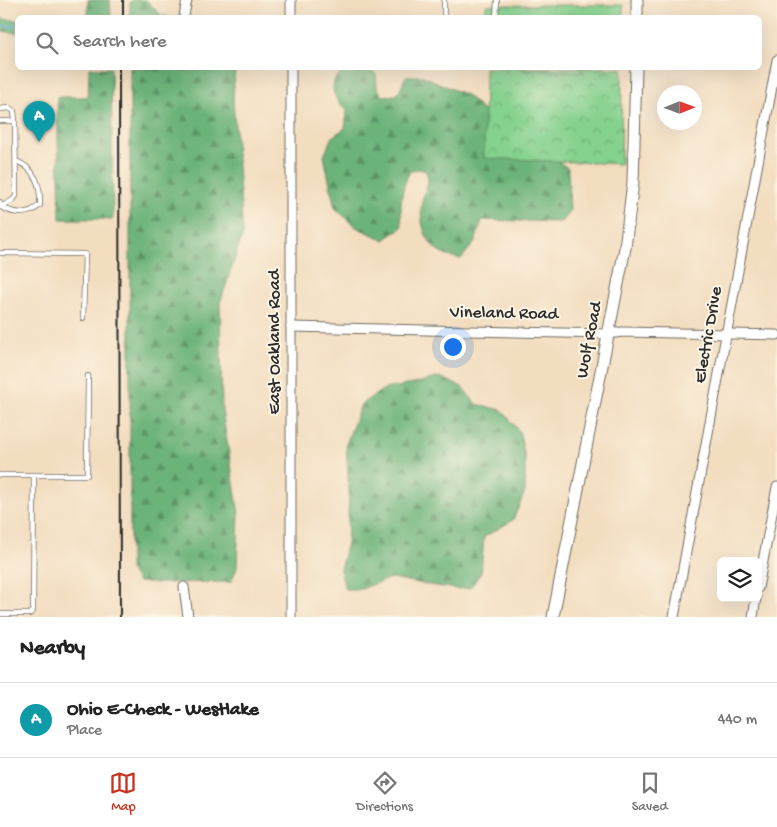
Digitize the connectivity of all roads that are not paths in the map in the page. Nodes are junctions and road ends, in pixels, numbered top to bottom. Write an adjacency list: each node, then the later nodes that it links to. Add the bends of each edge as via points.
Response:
1 (187, 0): 6 (street)
2 (291, 0): 7 (street)
3 (444, 0): 8 (lane)
4 (498, 0): 9 (lane)
5 (637, 0): 10 (street)
6 (184, 15)
7 (291, 15)
8 (444, 15)
9 (496, 15)
10 (637, 15)
11 (777, 60): 23 (street, Electric Drive)
12 (291, 70): 21 (street, East Oakland Road)
13 (636, 70): 22 (street, Wolf Road, via 630,215)
14 (0, 109): 16 (lane, via 14,111)
15 (0, 121): 16 (lane)
16 (16, 121): 17 (lane)
17 (16, 161): 18 (lane, via 16,196); 18 (lane, via 32,171 41,193 40,205 33,211 21,213 11,212)
18 (1, 204)
19 (0, 253): 20 (lane, via 85,254)
20 (83, 318)
21 (291, 327): 22 (street, Vineland Road); 34 (street, East Oakland Road)
22 (609, 334): 23 (street, Vineland Road); 35 (street, Wolf Road)
23 (726, 334): 24 (street, Vineland Road); 36 (street, Electric Drive)
24 (777, 335)
25 (88, 376): 27 (lane, via 88,474)
26 (0, 475): 27 (lane)
27 (34, 475): 32 (lane, via 33,611 29,614)
28 (777, 487): 29 (street)
29 (762, 567)
30 (184, 587): 33 (street)
31 (755, 602): 37 (street)
32 (0, 614)
33 (188, 617)
34 (291, 617)
35 (553, 617)
36 (674, 617)
37 (753, 617)

